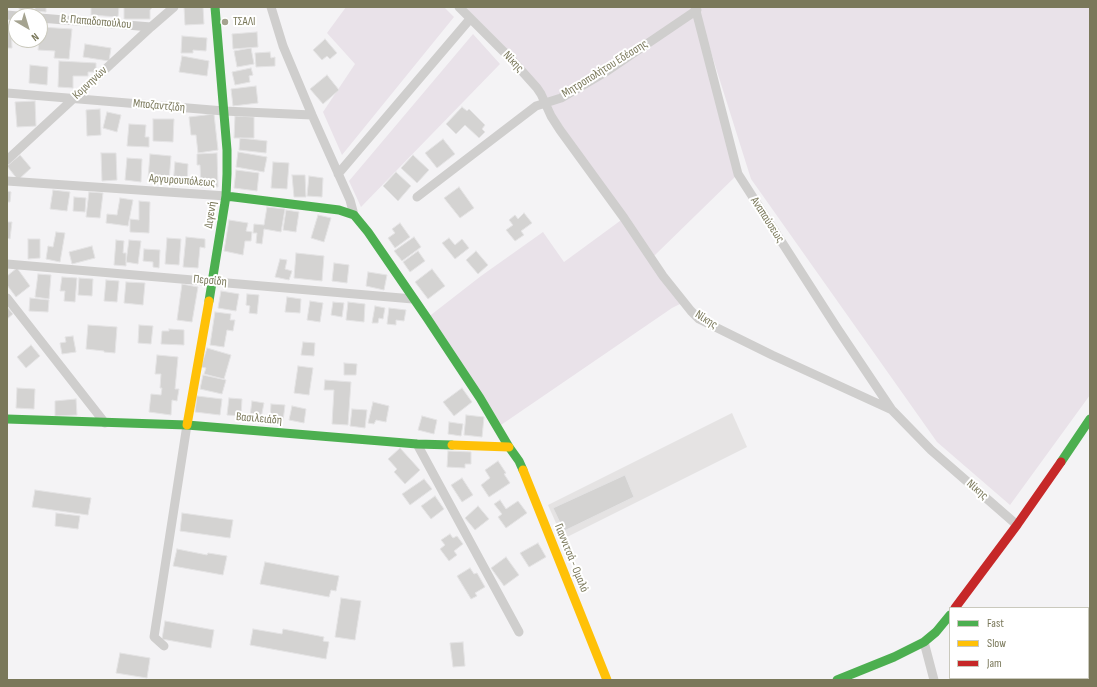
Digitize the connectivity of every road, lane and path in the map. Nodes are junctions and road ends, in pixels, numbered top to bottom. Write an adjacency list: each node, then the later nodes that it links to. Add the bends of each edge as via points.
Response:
1 (174, 7): 8 (street, Κομνηνών)
2 (214, 7): 12 (street, Διγενή)
3 (271, 7): 13 (street, via 283,46)
4 (459, 7): 7 (street, Νίκης)
5 (696, 9): 11 (street, Μητροπολήτου Εδέσσης, via 606,71 561,98); 24 (street, Αναπαύσεως, via 738,174)
6 (48, 19): 8 (street, B. Παπαδοπούλου)
7 (470, 19): 11 (street, Νίκης, via 529,79); 15 (street)
8 (151, 27): 10 (street, Κομνηνών)
9 (7, 93): 10 (street, Μποζαντζίδη)
10 (74, 98): 12 (street, Μποζαντζίδη); 14 (street, Κομνηνών)
11 (545, 103): 18 (street, Μητροπολήτου Εδέσσης, via 536,106); 24 (street, Νίκης, via 560,130 664,276 699,319)
12 (224, 111): 13 (street, Μποζαντζίδη); 17 (street, Διγενή, via 227,150)
13 (312, 115): 15 (street)
14 (7, 160)
15 (338, 174): 19 (street)
16 (7, 181): 17 (street, Αργυρουπόλεως)
17 (226, 196): 19 (street, Αργυρουπόλεως, via 339,210); 21 (street, Διγενή)
18 (417, 197)
19 (354, 215): 23 (street, Γιαννιτσά - Ομαλό)
20 (7, 264): 21 (street, Περσίδη)
21 (212, 281): 23 (street, Περσίδη); 28 (street, Διγενή)
22 (7, 298): 27 (street)
23 (413, 299): 30 (street, Γιαννιτσά - Ομαλό, via 480,398)
24 (892, 410): 31 (street, Νίκης, via 930,450)
25 (7, 419): 27 (street, Βασιλειάδη)
26 (1090, 419): 31 (street)
27 (104, 423): 28 (street, Βασιλειάδη)
28 (187, 425): 29 (street, Βασιλειάδη); 36 (street, via 154,637)
29 (417, 444): 30 (street, Βασιλειάδη); 34 (street)
30 (509, 447): 37 (street, Γιαννιτσά - Ομαλό, via 519,461)
31 (1017, 525): 32 (street)
32 (956, 607)
33 (949, 616): 35 (street)
34 (520, 632)
35 (924, 642): 38 (street); 39 (street)
36 (164, 646)
37 (607, 680)
38 (837, 680)
39 (934, 680)

